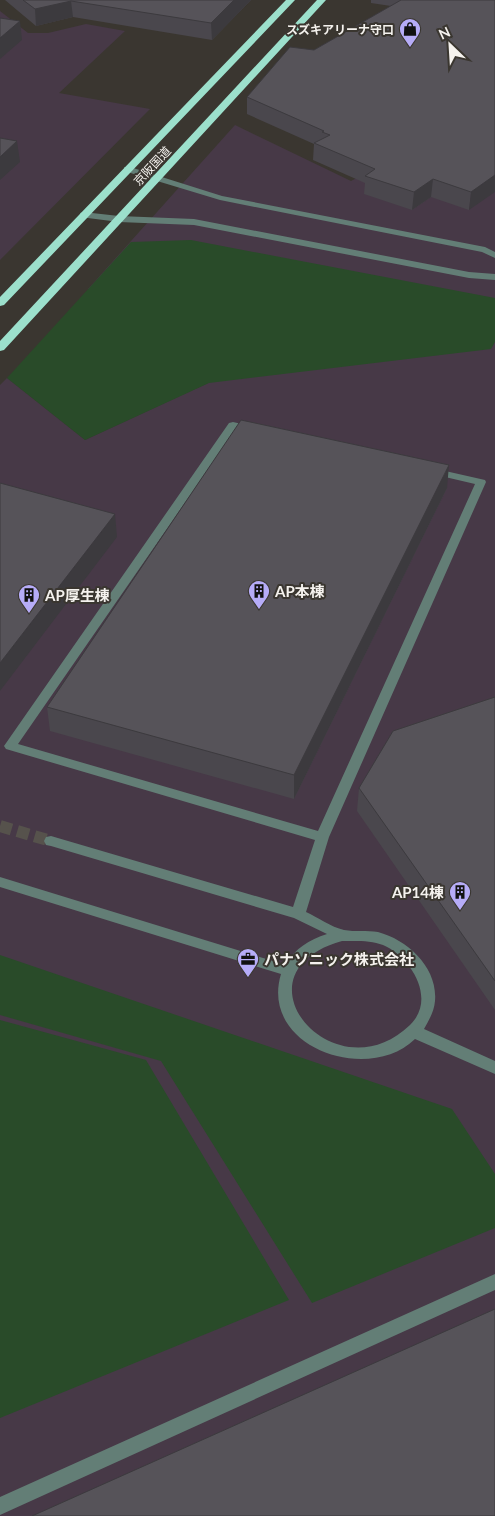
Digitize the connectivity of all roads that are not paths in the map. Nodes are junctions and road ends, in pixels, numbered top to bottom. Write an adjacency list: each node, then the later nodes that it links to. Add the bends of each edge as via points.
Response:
1 (290, 0): 3 (highway, 京阪国道)
2 (322, 0): 4 (highway, 京阪国道)
3 (127, 169): 4 (lane); 5 (highway, 京阪国道)
4 (158, 179): 6 (highway, 京阪国道); 7 (lane, via 220,198 485,250)
5 (84, 215): 6 (lane); 9 (highway, 京阪国道)
6 (119, 219): 8 (lane, via 194,222 469,275); 10 (highway, 京阪国道)
7 (495, 255)
8 (495, 277)
9 (0, 303)
10 (0, 348)
11 (262, 432): 13 (lane, via 234,425)
12 (424, 469): 14 (lane, via 481,482)
13 (5, 745): 14 (lane)
14 (322, 837): 17 (lane)
15 (51, 841): 17 (lane)
16 (0, 882): 19 (lane)
17 (298, 914): 18 (lane)
18 (342, 935): 19 (lane, via 319,942 300,954); 20 (lane, via 367,936 390,942 409,955 423,972 429,993 426,1013)
19 (288, 972): 20 (lane, via 283,989 286,1007 296,1025 331,1049 354,1053 377,1051 398,1044)
20 (415, 1032): 21 (lane)
21 (495, 1068)
22 (495, 1282): 23 (lane)
23 (0, 1506)

